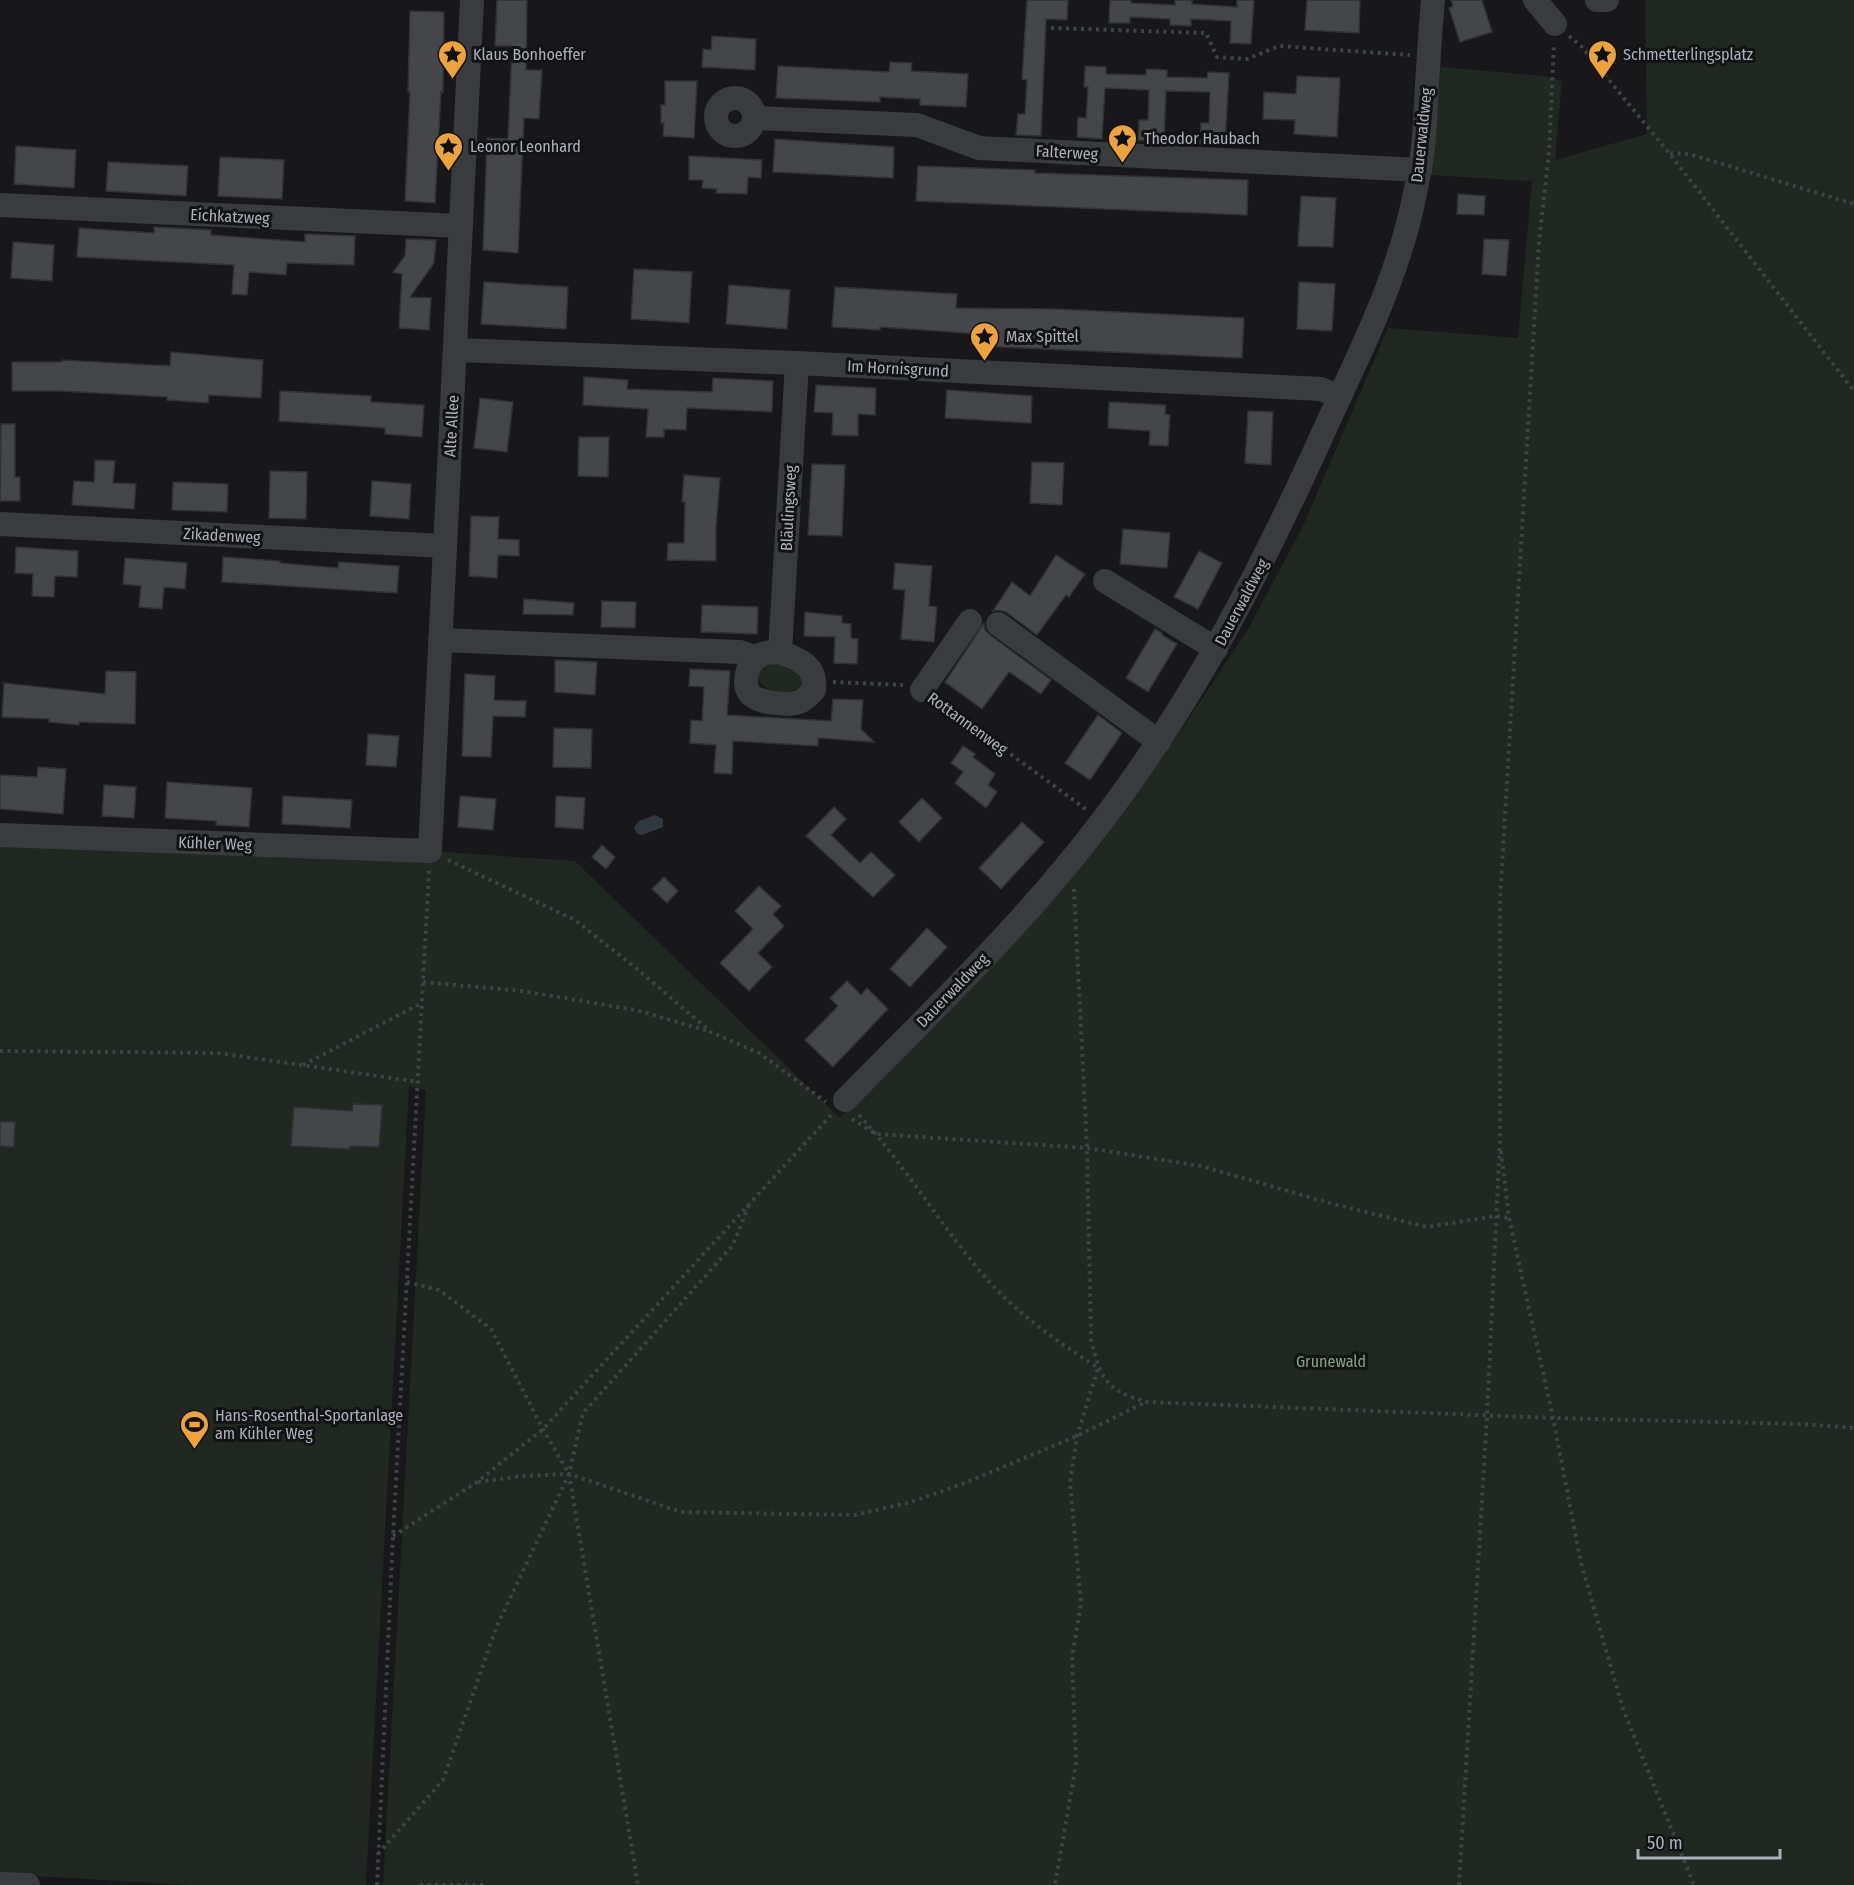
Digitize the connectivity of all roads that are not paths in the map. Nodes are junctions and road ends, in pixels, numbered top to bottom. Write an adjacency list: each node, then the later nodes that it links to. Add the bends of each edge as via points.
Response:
1 (472, 0): 10 (street, Alte Allee)
2 (1432, 0): 8 (street, Dauerwaldweg)
3 (1535, 0): 6 (street)
4 (1597, 0): 5 (street)
5 (1607, 0)
6 (1555, 24)
7 (754, 118): 8 (street, Falterweg, via 917,125 979,148)
8 (1420, 170): 13 (street, Dauerwaldweg, via 1400,252)
9 (0, 205): 10 (street, Eichkatzweg)
10 (461, 226): 11 (street, Alte Allee)
11 (455, 350): 12 (street, Im Hornisgrund); 15 (street, Alte Allee)
12 (797, 363): 13 (street, Im Hornisgrund, via 1321,389); 21 (street, Bläulingsweg)
13 (1340, 397): 20 (street, Dauerwaldweg, via 1282,523)
14 (0, 524): 15 (street, Zikadenweg)
15 (445, 546): 19 (street, Alte Allee)
16 (1105, 581): 20 (street)
17 (970, 621): 23 (street)
18 (998, 624): 24 (street)
19 (440, 640): 22 (street, via 740,652); 26 (street, Alte Allee)
20 (1216, 649): 24 (street, Dauerwaldweg)
21 (780, 652): 22 (street); 22 (street, via 809,666 815,681 814,690 799,702 773,703 750,695 747,672)
22 (756, 658)
23 (922, 690)
24 (1159, 742): 27 (street, Dauerwaldweg, via 1072,859 1002,938)
25 (0, 834): 26 (street, Kühler Weg)
26 (430, 851)
27 (841, 1105)
28 (0, 1884): 29 (street)
29 (28, 1885)

